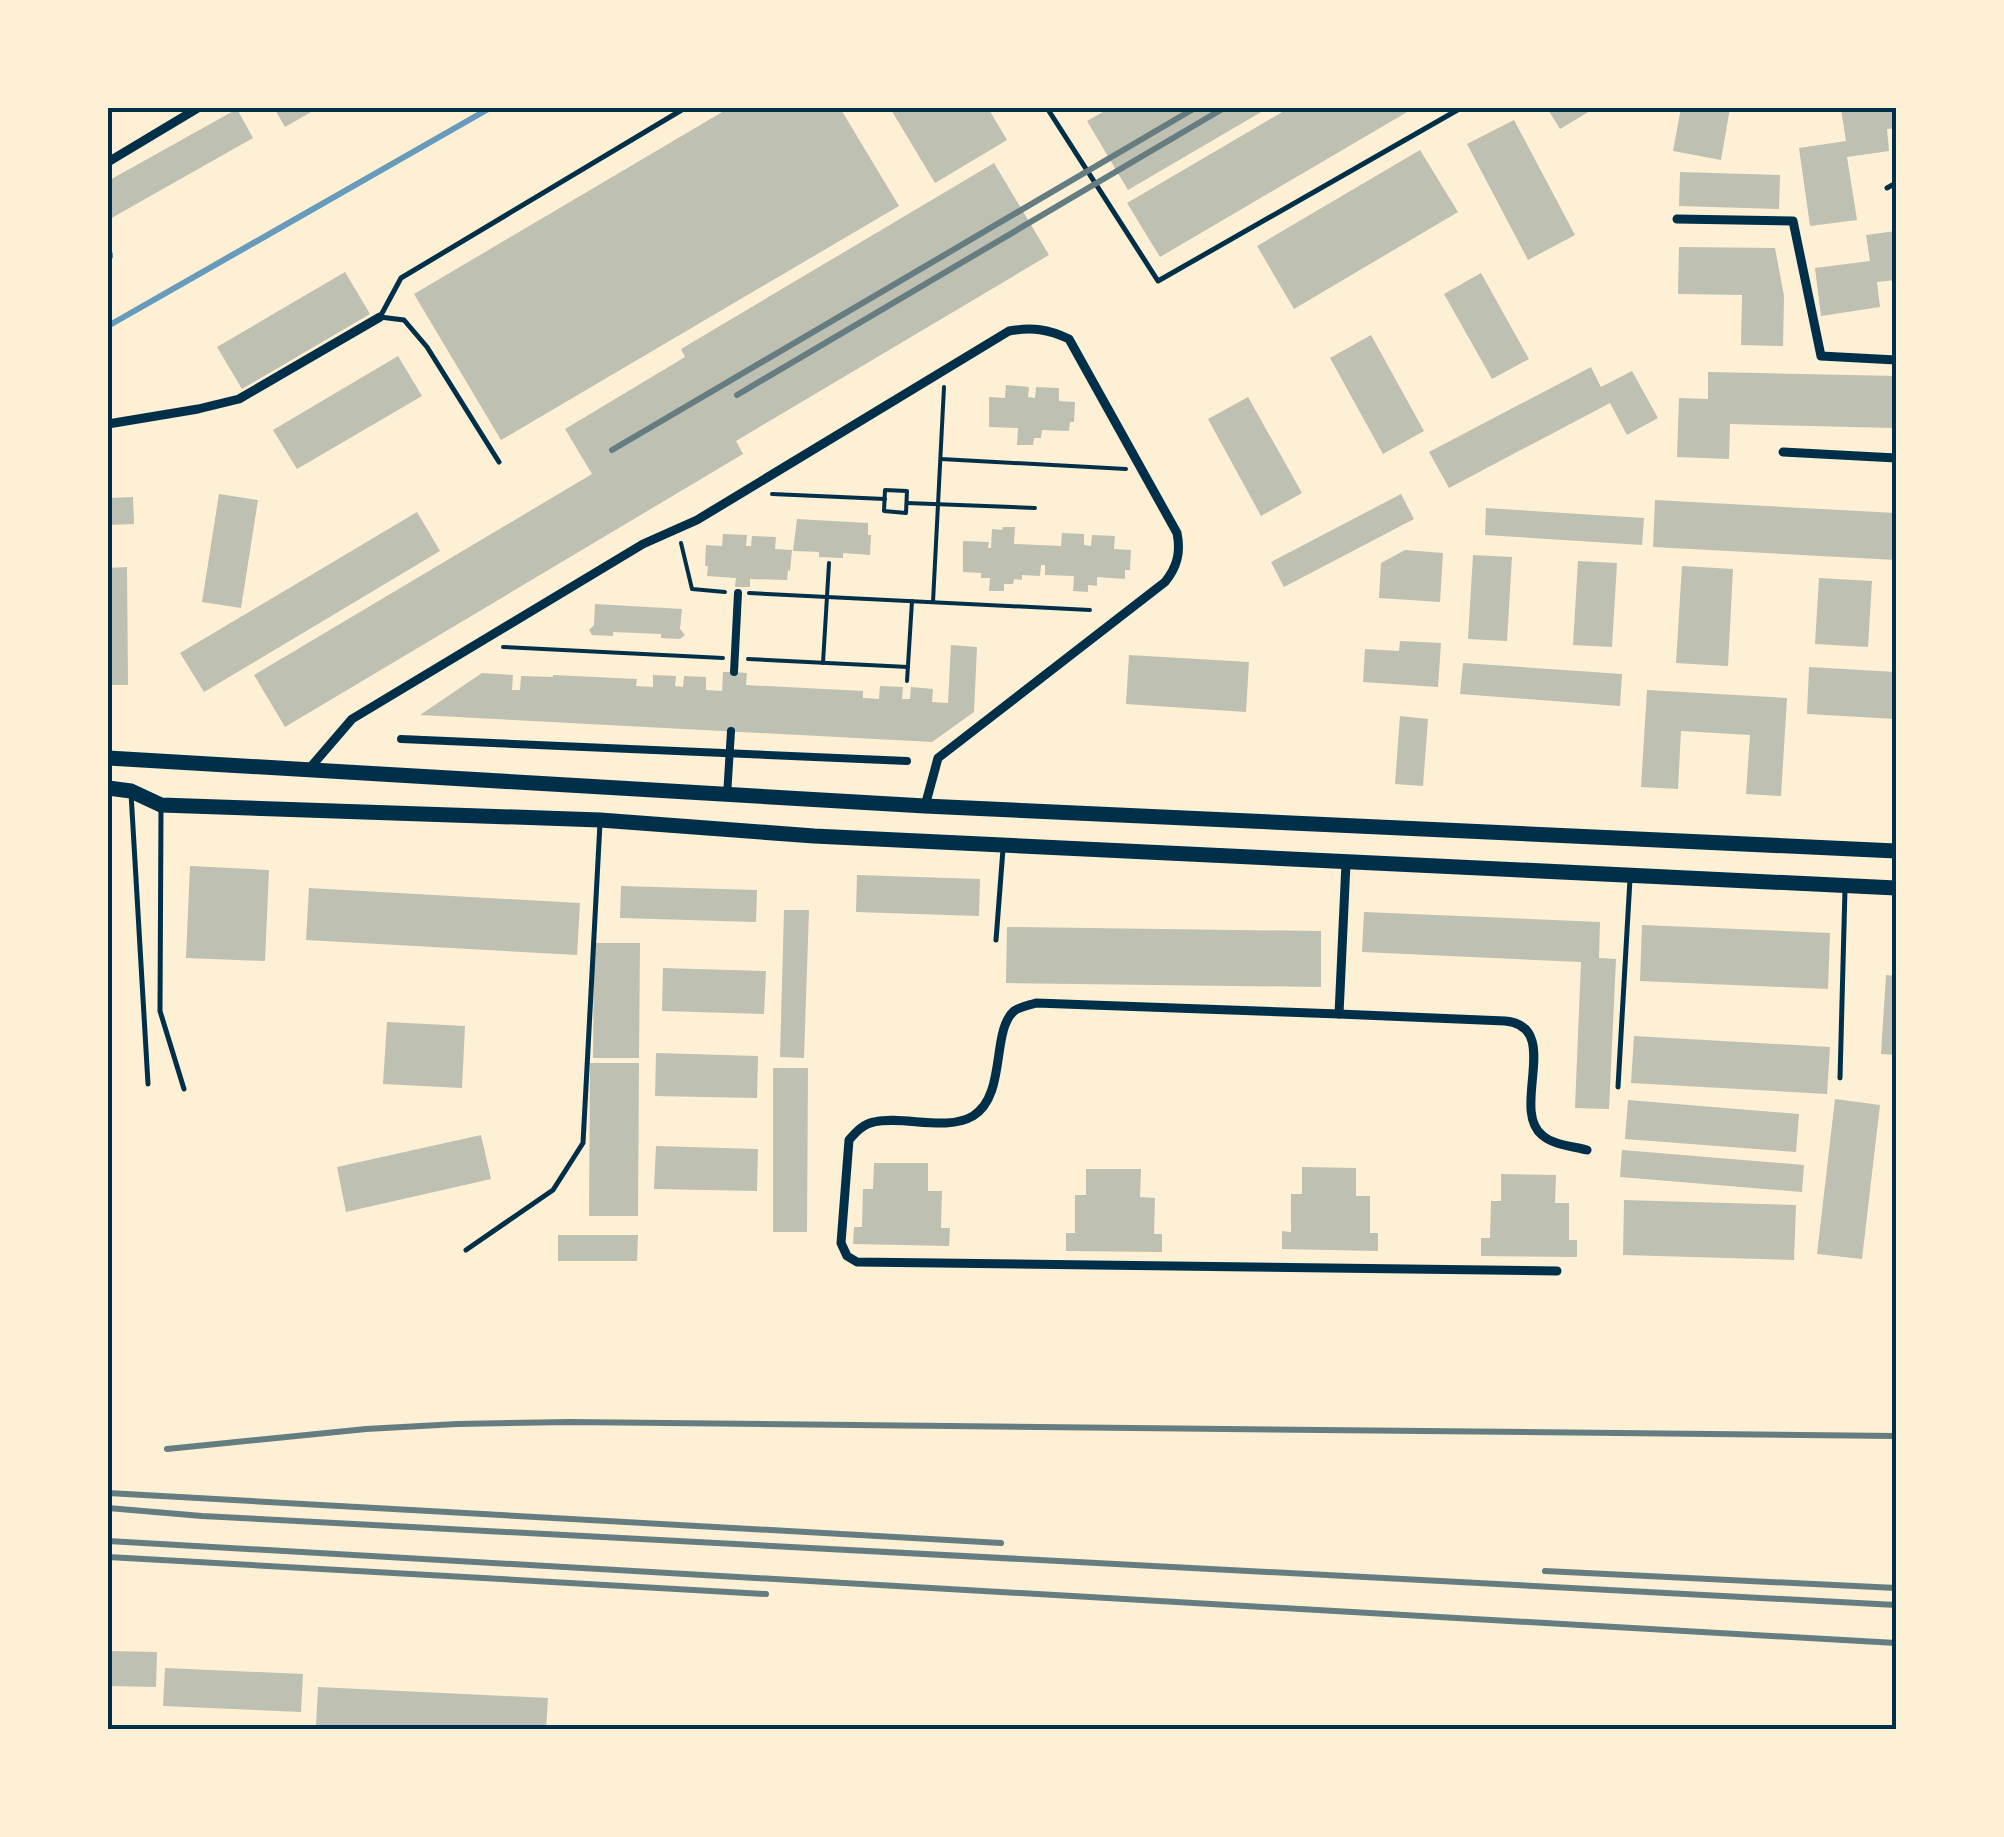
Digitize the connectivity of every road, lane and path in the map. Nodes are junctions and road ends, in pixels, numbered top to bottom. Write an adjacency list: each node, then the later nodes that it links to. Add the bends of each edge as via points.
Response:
1 (198, 108): 5 (street)
2 (684, 108): 9 (lane, via 402,278)
3 (1047, 108): 4 (lane, via 1158,281)
4 (1461, 108)
5 (108, 162)
6 (1896, 182): 7 (lane)
7 (1887, 188)
8 (1677, 219): 10 (street, via 1793,221 1821,356)
9 (380, 316): 12 (street, via 238,399); 16 (lane, via 404,320 427,347)
10 (1896, 360)
11 (945, 370): 15 (path); 17 (street, via 1009,331 1050,330 1069,339); 18 (street)
12 (108, 424)
13 (1783, 452): 14 (street)
14 (1896, 458)
15 (941, 459): 17 (path); 21 (path)
16 (499, 462)
17 (1142, 470): 46 (street, via 1178,534 1173,572 938,758)
18 (743, 492): 19 (path); 23 (street)
19 (885, 499): 20 (path, via 886,490 907,491); 20 (path, via 884,512 906,512)
20 (907, 503): 21 (path)
21 (938, 504): 22 (path); 28 (path)
22 (1035, 508)
23 (678, 528): 25 (path, via 692,589); 30 (street)
24 (829, 563): 26 (path)
25 (738, 593): 26 (path); 31 (street)
26 (827, 597): 27 (path); 32 (path)
27 (912, 601): 28 (path); 33 (path)
28 (933, 602): 29 (path)
29 (1090, 610)
30 (474, 646): 31 (path); 41 (street, via 352,719)
31 (735, 658): 32 (path); 34 (street)
32 (823, 663): 33 (path)
33 (908, 667): 35 (path)
34 (734, 672)
35 (907, 682)
36 (731, 731): 38 (street)
37 (401, 740): 38 (street)
38 (730, 753): 40 (street); 44 (street)
39 (108, 758): 41 (highway)
40 (907, 761)
41 (307, 771): 44 (highway)
42 (108, 788): 43 (highway)
43 (131, 790): 45 (highway); 57 (lane)
44 (728, 796): 46 (highway)
45 (160, 805): 47 (highway); 59 (lane, via 160,1010)
46 (925, 806): 49 (highway)
47 (600, 820): 48 (highway); 61 (lane, via 582,1143 553,1190)
48 (1004, 846): 50 (highway); 54 (lane)
49 (1896, 851)
50 (1346, 863): 51 (highway); 55 (street)
51 (1630, 876): 52 (highway); 58 (lane)
52 (1845, 886): 53 (highway); 56 (lane)
53 (1896, 888)
54 (996, 940)
55 (1339, 1014): 60 (street, via 1522,1026 1533,1047 1537,1131); 62 (street, via 1036,1003 1015,1010 985,1106 971,1118 874,1122 849,1140 842,1243 847,1256 857,1262)
56 (1840, 1078)
57 (148, 1084)
58 (1618, 1087)
59 (184, 1089)
60 (1586, 1150)
61 (466, 1250)
62 (1557, 1271)

